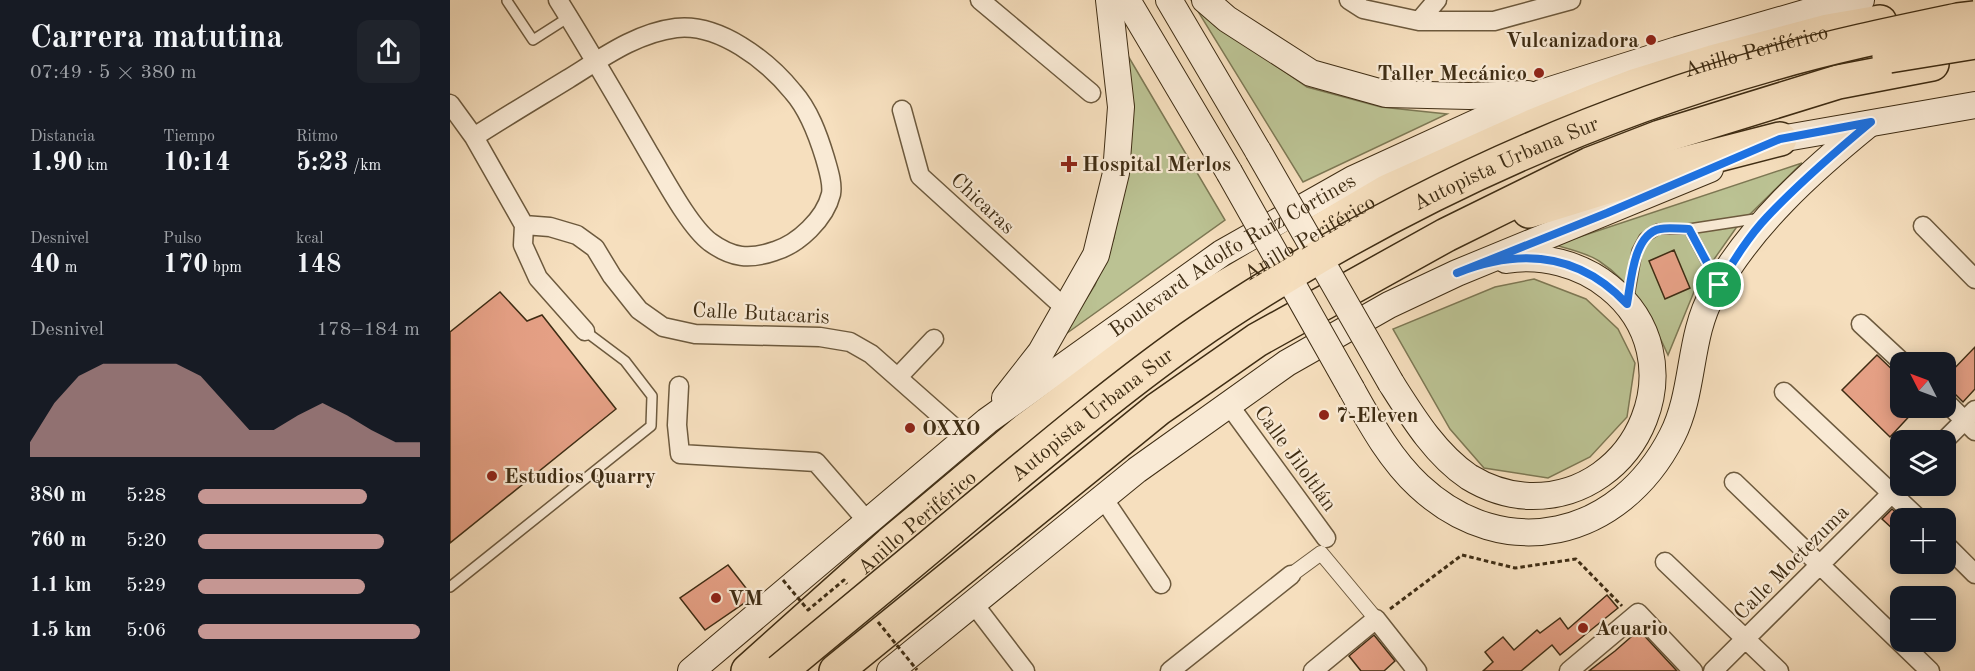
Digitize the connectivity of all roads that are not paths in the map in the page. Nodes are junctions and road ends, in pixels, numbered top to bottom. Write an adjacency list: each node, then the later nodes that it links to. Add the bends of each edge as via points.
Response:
1 (558, 0): 14 (street)
2 (980, 0): 21 (street)
3 (1109, 0): 39 (main road, via 1121,107 1116,173 1096,255)
4 (1127, 0): 37 (main road, bridge, via 1384,446 1418,486 1473,523 1511,532 1545,532 1584,522 1614,505 1646,474 1672,437 1685,404 1698,332)
5 (1169, 0): 38 (main road, bridge, via 1405,405 1437,447 1469,477 1521,496 1558,494 1600,476 1622,458 1648,410 1652,391 1645,336)
6 (1205, 0): 22 (main road, via 1227,19 1311,73 1386,94)
7 (1349, 0): 16 (street, via 1363,9)
8 (1437, 0): 16 (street)
9 (1861, 0): 12 (main road, Boulevard Adolfo Ruiz Cortines)
10 (507, 1): 14 (lane, via 533,40)
11 (1564, 1): 16 (street, via 1494,21)
12 (1809, 5): 18 (main road, Boulevard Adolfo Ruiz Cortines)
13 (1975, 5): 29 (highway, Anillo Periférico, via 1828,31 1637,85 1535,125)
14 (569, 17): 20 (street)
15 (1975, 18): 71 (highway, Autopista Urbana Sur, bridge, via 1844,45 1699,86 1575,130 1397,213 1192,336 1065,434)
16 (1419, 21)
17 (1975, 42): 72 (highway, Autopista Urbana Sur, bridge, via 1841,64 1653,123 1539,169 1408,232 1256,319 1156,389)
18 (1677, 50): 22 (main road, Boulevard Adolfo Ruiz Cortines); 29 (highway, via 1471,142)
19 (1975, 57): 34 (highway, via 1838,82 1660,137 1590,164)
20 (596, 62): 20 (street, via 662,175 708,241 730,254 756,257 783,248 807,231 824,211 831,192 830,174 810,117 794,92 744,48 718,33 677,28 624,44); 27 (street)
21 (1091, 93)
22 (1541, 93): 50 (main road, Boulevard Adolfo Ruiz Cortines, via 1353,179 1222,253)
23 (450, 104): 27 (street)
24 (1975, 105): 26 (main road)
25 (902, 110): 39 (street, Chicaras, via 920,176)
26 (1871, 122): 28 (main road); 30 (main road)
27 (474, 136): 31 (street)
28 (1780, 139): 34 (highway, via 1675,166); 35 (main road)
29 (1388, 191): 70 (highway, Anillo Periférico, via 1190,308 1036,422 890,544)
30 (1767, 218): 33 (lane); 37 (main road)
31 (524, 225): 41 (street, via 523,245 538,278); 44 (street, Calle Butacaris, via 550,227 577,236 595,248 639,310 663,327 695,334 820,337 850,342)
32 (1923, 226): 36 (street)
33 (1689, 229): 37 (lane); 38 (lane, via 1658,229 1644,238 1637,251)
34 (1446, 235): 73 (highway, via 1257,340 1158,410)
35 (1457, 273): 38 (main road, via 1511,259 1567,264 1600,280); 47 (main road, via 1389,305 1287,363)
36 (1975, 279)
37 (1719, 285)
38 (1627, 304)
39 (1066, 309): 50 (main road, via 1041,352)
40 (1861, 324): 43 (street)
41 (585, 332): 65 (lane, via 625,361 652,396 651,426)
42 (934, 339): 44 (street)
43 (1891, 352)
44 (898, 377): 52 (street, Calle Butacaris)
45 (679, 386): 57 (street, via 680,454 816,462)
46 (1784, 392): 54 (street)
47 (1229, 405): 56 (main road); 58 (street, Calle Jiloltlán)
48 (1956, 409): 49 (street)
49 (1972, 420): 51 (street)
50 (987, 421): 52 (main road, Boulevard Adolfo Ruiz Cortines)
51 (1956, 432)
52 (966, 438): 57 (main road, Boulevard Adolfo Ruiz Cortines)
53 (1734, 482): 61 (street)
54 (1890, 483)
55 (1890, 496): 61 (street, Calle Moctezuma)
56 (1103, 498): 64 (street); 66 (main road)
57 (868, 522): 69 (main road, Boulevard Adolfo Ruiz Cortines)
58 (1326, 538)
59 (1956, 555): 62 (street)
60 (1665, 562): 68 (street)
61 (1820, 564): 68 (street, Calle Moctezuma); 83 (street)
62 (1975, 574)
63 (1291, 575): 67 (street, via 1321,553); 76 (street)
64 (1161, 584)
65 (450, 587)
66 (973, 603): 74 (main road); 75 (street)
67 (1376, 619): 77 (street); 78 (street)
68 (1745, 638): 81 (street, Calle Moctezuma); 82 (street)
69 (691, 671)
70 (748, 671)
71 (780, 671)
72 (813, 671)
73 (836, 671)
74 (890, 671)
75 (1025, 671)
76 (1170, 671)
77 (1313, 671)
78 (1417, 671)
79 (1569, 671): 80 (street, via 1636,615)
80 (1692, 671)
81 (1713, 671)
82 (1779, 671)
83 (1930, 671)

